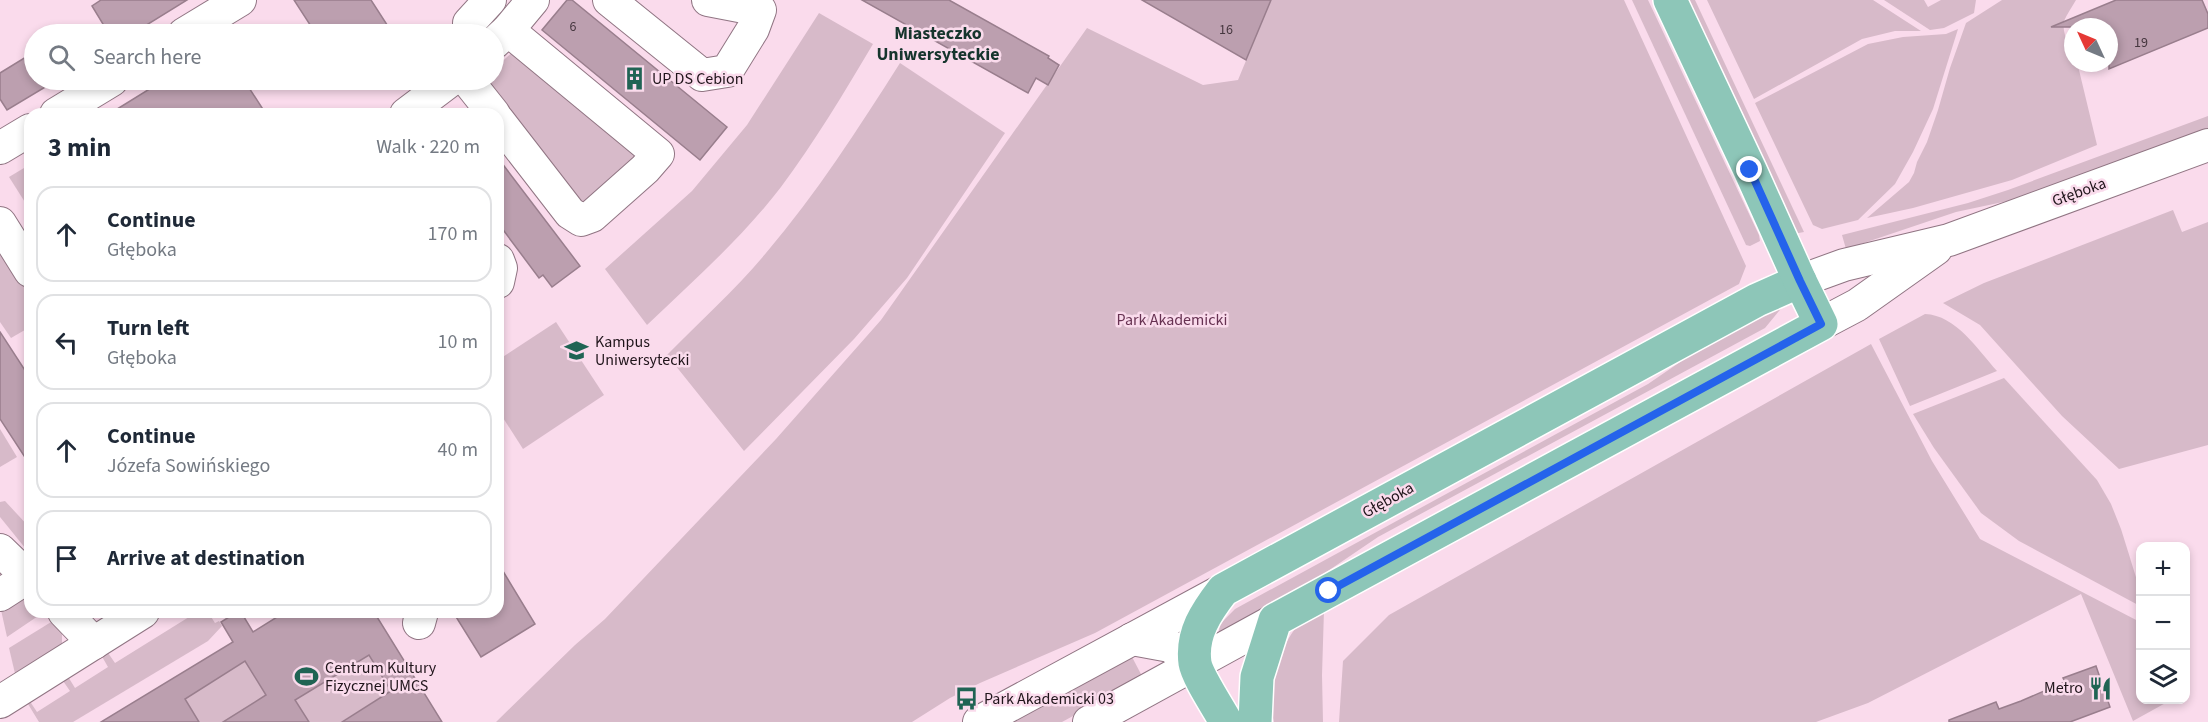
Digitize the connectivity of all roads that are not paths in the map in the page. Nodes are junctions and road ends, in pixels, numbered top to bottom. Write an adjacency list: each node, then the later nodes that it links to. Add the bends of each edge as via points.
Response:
1 (240, 0): 7 (street)
2 (490, 0): 8 (street)
3 (533, 0): 9 (street)
4 (609, 0): 5 (street, via 702,75 727,71 760,10)
5 (708, 0)
6 (1670, 0): 24 (main road)
7 (200, 24)
8 (469, 24)
9 (504, 34)
10 (504, 39): 17 (street, via 658,154 610,200 581,220 570,213)
11 (438, 90): 15 (street)
12 (474, 90): 16 (street)
13 (100, 96): 14 (street)
14 (71, 108)
15 (414, 108)
16 (489, 108)
17 (504, 128)
18 (24, 134): 20 (street)
19 (2208, 145): 22 (street, Głęboka)
20 (0, 148)
21 (0, 223): 23 (street)
22 (1949, 240): 24 (street, Głęboka, via 1844,265); 25 (street, Głęboka, via 1857,305)
23 (24, 261)
24 (1800, 281): 25 (main road); 29 (main road, Głęboka, via 1747,305)
25 (1821, 324): 33 (main road, Głęboka)
26 (0, 550): 27 (street)
27 (24, 573)
28 (24, 581): 30 (street)
29 (1223, 590): 34 (street, Głęboka); 36 (main road, via 1197,630)
30 (0, 595)
31 (70, 618): 35 (street)
32 (134, 618): 35 (street)
33 (1275, 620): 36 (street, Głęboka); 41 (main road, via 1257,677)
34 (1132, 639): 36 (street, via 1170,646); 38 (street, Głęboka)
35 (94, 643): 37 (street)
36 (1195, 664): 39 (street, Głęboka); 40 (main road)
37 (0, 702)
38 (979, 722)
39 (1089, 722)
40 (1226, 722)
41 (1256, 722)

